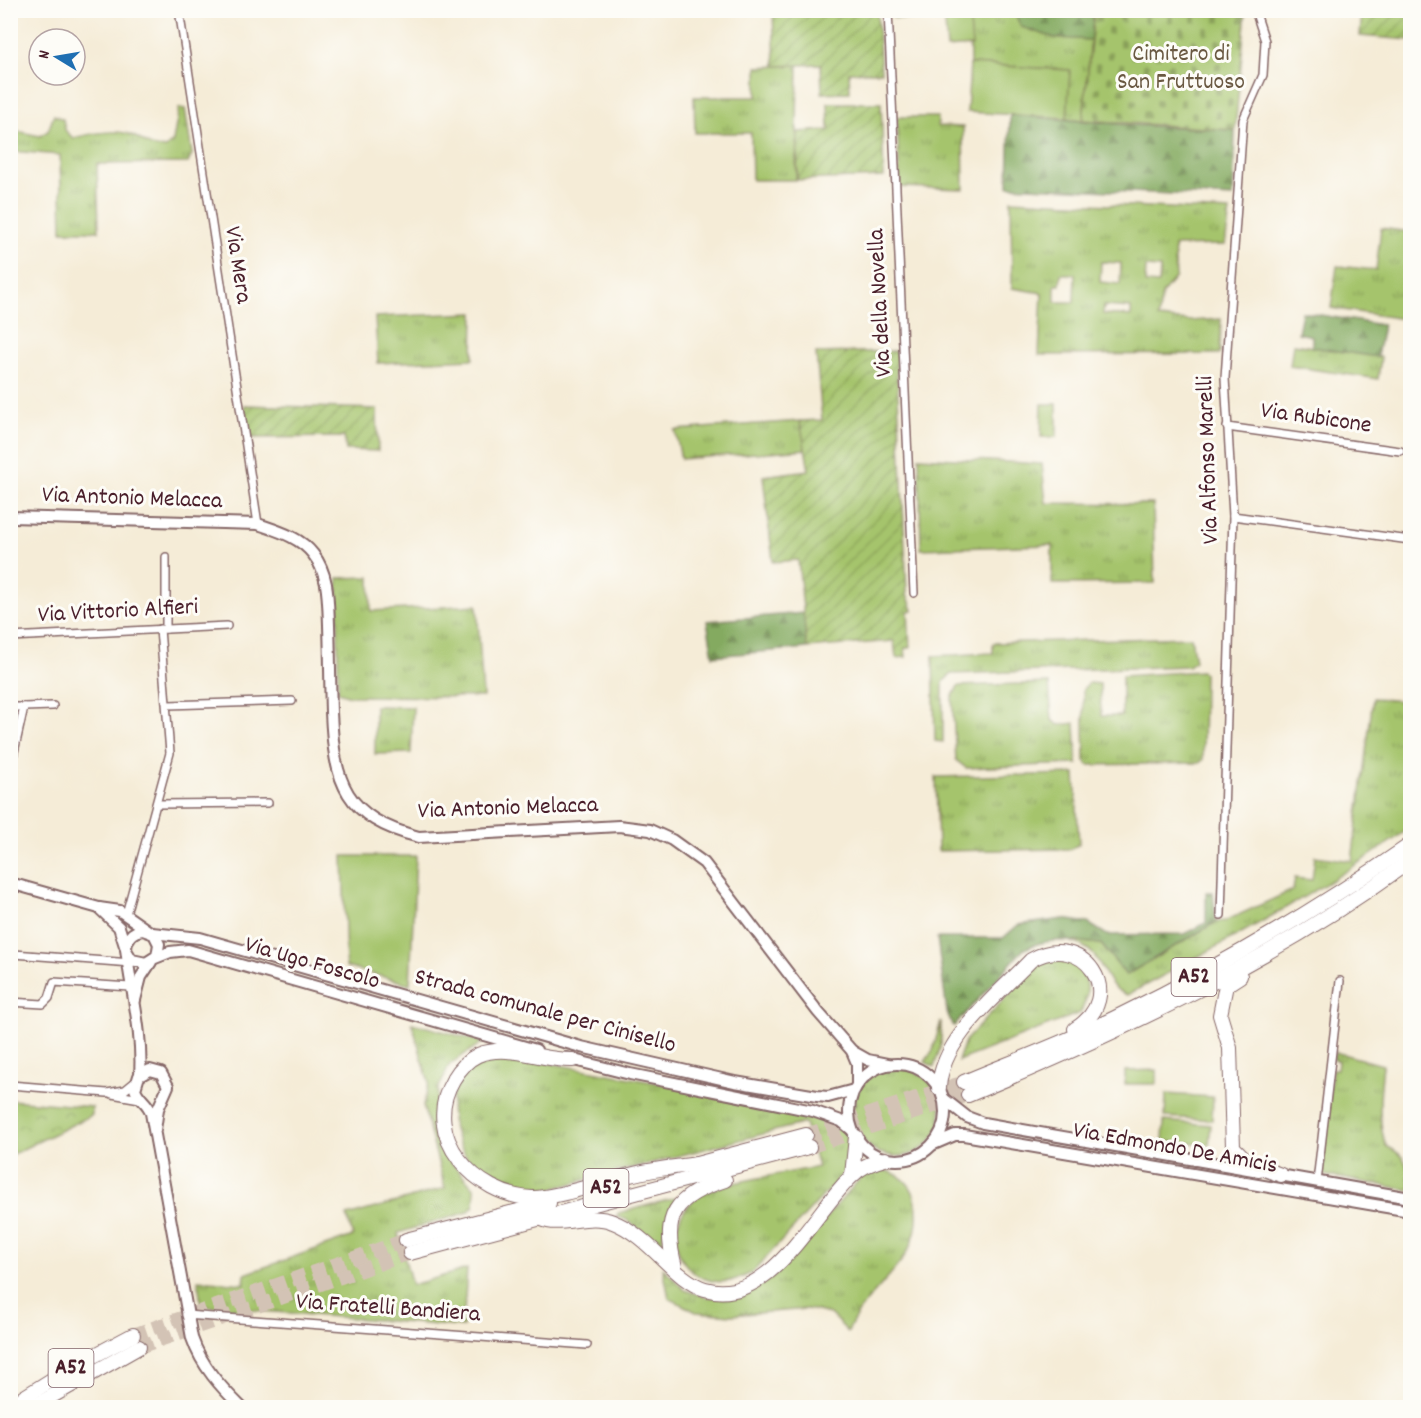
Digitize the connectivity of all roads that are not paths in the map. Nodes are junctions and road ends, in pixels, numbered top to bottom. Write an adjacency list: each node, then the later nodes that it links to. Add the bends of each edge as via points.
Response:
1 (178, 10): 8 (street, Via Mera)
2 (888, 10): 11 (street, Via della Novella)
3 (1256, 12): 4 (street, Via Alfonso Marelli, via 1265,49 1262,79 1243,120 1225,378)
4 (1227, 427): 5 (street, Via Rubicone); 6 (street, Via Alfonso Marelli)
5 (1400, 451)
6 (1233, 516): 9 (street); 28 (street, Via Alfonso Marelli)
7 (10, 517): 8 (main road, Via Antonio Melacca)
8 (258, 524): 41 (main road, Via Antonio Melacca, via 290,536 306,547 324,575 332,745 338,776 365,814 395,831 419,837 618,825 650,830 672,840 692,852 715,876)
9 (1410, 540)
10 (166, 557): 13 (street)
11 (914, 594)
12 (227, 626): 13 (street, Via Vittorio Alfieri)
13 (163, 629): 14 (street, Via Vittorio Alfieri); 16 (street)
14 (10, 637)
15 (292, 701): 16 (street)
16 (168, 705): 22 (street, via 170,753)
17 (24, 706): 18 (street); 19 (street); 20 (street)
18 (53, 706)
19 (10, 707)
20 (10, 770)
21 (268, 803): 22 (street)
22 (158, 804): 27 (street)
23 (1410, 845): 42 (highway, A52, via 1345,890 1229,959 1122,1015)
24 (1410, 861): 30 (highway, A52)
25 (10, 883): 26 (main road)
26 (99, 908): 27 (main road); 32 (main road, via 119,927)
27 (126, 914): 29 (main road)
28 (1221, 915)
29 (151, 933): 31 (main road, Via Ugo Foscolo, via 188,935); 32 (main road, via 141,930 133,934); 34 (main road, via 159,944)
30 (1299, 935): 42 (highway, A52, via 1130,1025 966,1088); 60 (highway, via 1296,945 1226,985 1220,1015 1230,1048 1233,1147 1250,1164)
31 (228, 946): 48 (main road, Strada comunale per Cinisello, via 630,1059 817,1096 828,1097)
32 (126, 950): 34 (main road, via 132,960); 35 (main road)
33 (14, 954): 35 (street)
34 (149, 961): 35 (street); 39 (main road); 43 (main road, Via Ugo Foscolo, via 188,950)
35 (128, 963): 37 (main road)
36 (1340, 981): 61 (street)
37 (130, 987): 38 (street, via 54,982 43,1004); 39 (main road)
38 (10, 1002)
39 (134, 1003): 40 (main road)
40 (142, 1050): 45 (main road); 46 (main road)
41 (852, 1051): 44 (main road, Via Antonio Melacca, via 868,1060); 48 (main road, via 857,1064)
42 (1029, 1055): 50 (highway, via 1037,1046 1088,1020 1094,1012 1100,987 1089,965 1079,957 1056,950 1031,960 948,1052 941,1067)
43 (573, 1060): 54 (main road, Via Ugo Foscolo, via 813,1111 841,1121); 58 (highway, via 553,1061 506,1051 477,1055 466,1063 451,1084 444,1112 448,1140 468,1172 508,1194 533,1198 633,1174)
44 (888, 1064): 48 (main road, via 872,1071); 50 (main road, via 921,1070)
45 (161, 1073): 46 (main road, via 150,1070); 52 (main road, via 168,1086)
46 (138, 1078): 49 (street, via 125,1090); 51 (main road, via 135,1089)
47 (10, 1085): 49 (street)
48 (856, 1087): 54 (main road, via 849,1110)
49 (107, 1093): 51 (street)
50 (941, 1093): 55 (main road, via 945,1120); 60 (main road, Via Edmondo De Amicis, via 967,1117 983,1123)
51 (143, 1100): 52 (main road); 53 (main road)
52 (160, 1101): 53 (main road)
53 (155, 1130): 66 (main road)
54 (854, 1134): 56 (main road, via 869,1152); 59 (highway)
55 (933, 1144): 56 (main road, via 914,1158); 63 (main road, Via Edmondo De Amicis, via 964,1135)
56 (885, 1159): 59 (highway)
57 (754, 1163): 58 (highway, A52, via 808,1141); 64 (highway, A52); 65 (highway, via 748,1172 699,1188 678,1205 668,1231)
58 (698, 1164): 64 (highway, A52, via 408,1247)
59 (852, 1175): 65 (highway, via 781,1260 750,1284 717,1292 702,1288)
60 (1281, 1175): 61 (main road, Via Edmondo De Amicis)
61 (1317, 1182): 62 (main road, Via Edmondo De Amicis)
62 (1410, 1198)
63 (1410, 1211)
64 (542, 1219): 65 (highway, via 551,1224 578,1218 612,1221 634,1231)
65 (676, 1269)
66 (186, 1315): 67 (street, Via Fratelli Bandiera); 70 (main road, via 198,1356 213,1378)
67 (587, 1345)
68 (10, 1406): 69 (highway, A52, via 69,1370 136,1341)
69 (31, 1407)
70 (242, 1407)

